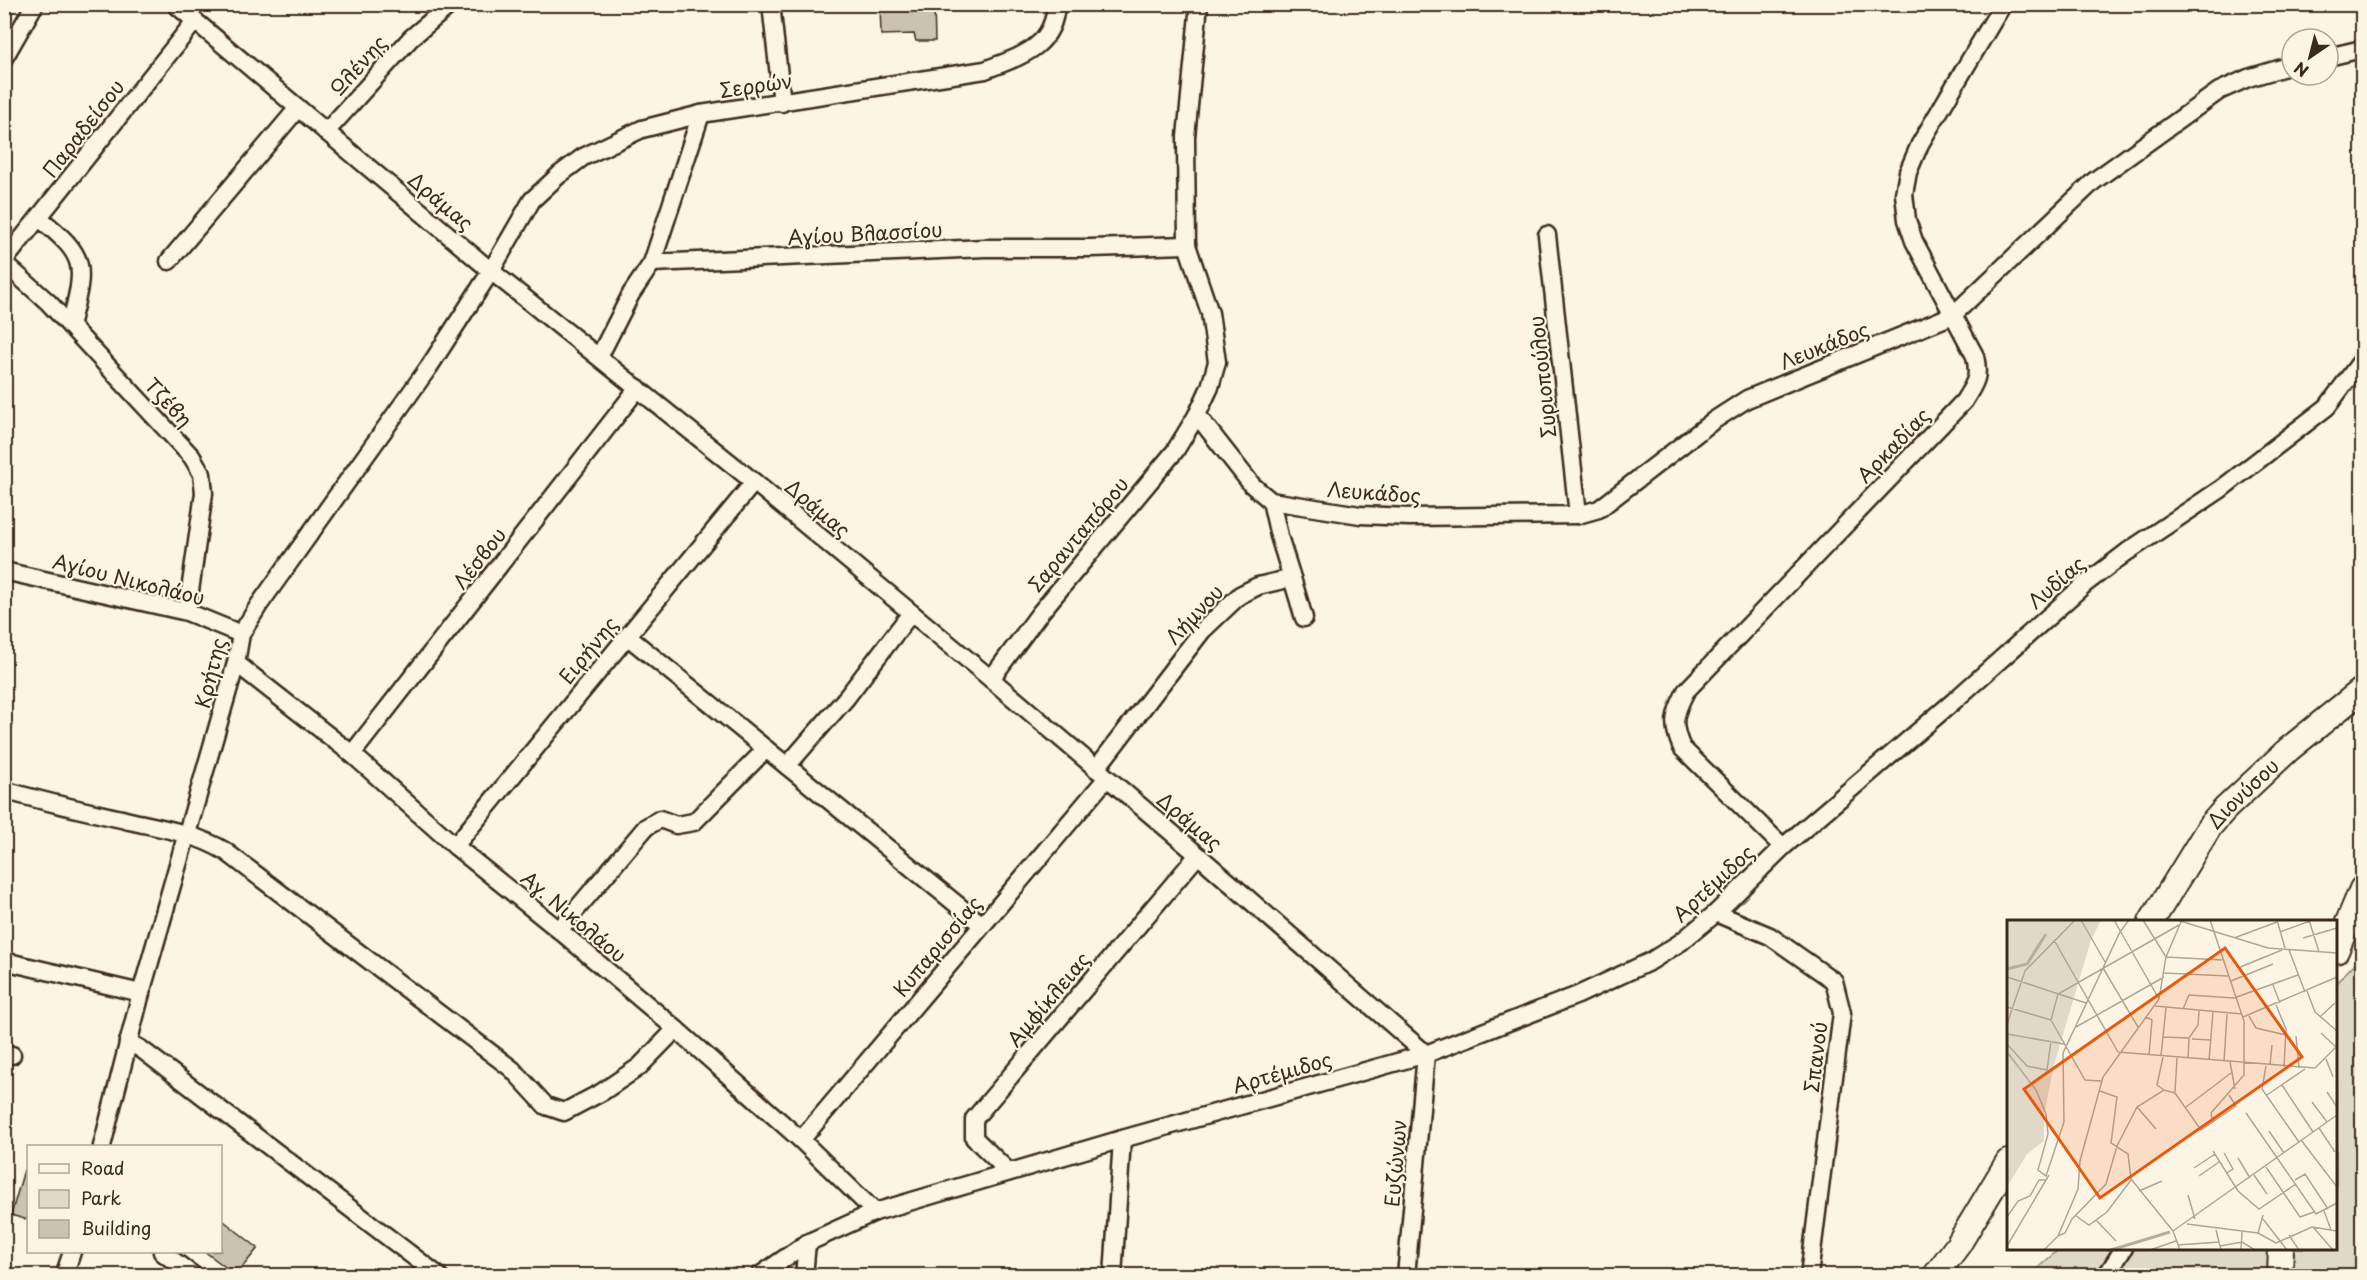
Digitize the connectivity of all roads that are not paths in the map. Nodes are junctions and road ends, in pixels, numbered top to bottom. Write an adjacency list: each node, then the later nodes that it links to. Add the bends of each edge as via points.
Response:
1 (35, 4): 11 (street)
2 (175, 4): 8 (street, Δράμας)
3 (451, 4): 16 (street, Ωλένης, via 411,38)
4 (771, 4): 13 (street)
5 (1056, 4): 13 (street, Σερρών, via 1055,21 1044,40 1023,55 985,70)
6 (1198, 4): 19 (street, via 1186,137)
7 (2002, 4): 24 (street, Αρκαδίας, via 1920,144 1904,194 1914,241)
8 (195, 21): 14 (street, Δράμας); 17 (street, Παραδείσου)
9 (2362, 49): 10 (street)
10 (2340, 54)
11 (4, 58)
12 (2280, 69): 24 (street, via 2219,92 2094,182)
13 (782, 103): 15 (street, Σερρών)
14 (298, 108): 16 (street, Δράμας); 20 (street)
15 (701, 114): 22 (street); 23 (street, Σερρών, via 642,129 583,157 532,200)
16 (326, 132): 23 (street, Δράμας)
17 (39, 218): 21 (street, Παραδείσου); 25 (street, via 67,241 79,259 81,279)
18 (1547, 235): 32 (street, Συριοπούλου)
19 (1187, 245): 22 (street, Αγίου Βλασσίου, via 985,248); 29 (street, via 1210,314 1217,362)
20 (169, 261)
21 (4, 262): 25 (street, Τζέβη)
22 (652, 263): 26 (street, via 631,294)
23 (491, 271): 26 (street, Δράμας); 38 (street, Κρήτης, via 429,367)
24 (1953, 315): 32 (street, Λευκάδος, via 1747,399 1612,501); 50 (street, Αρκαδίας, via 1979,371 1964,401 1686,691 1678,707 1674,720 1682,748)
25 (70, 326): 35 (street, Τζέβη, via 192,457 202,474 204,493)
26 (599, 357): 28 (street, Δράμας)
27 (2362, 360): 50 (street, Λυδίας, via 2327,407 2221,489 2085,584)
28 (638, 388): 30 (street, Δράμας); 44 (street, Λέσβου)
29 (1197, 415): 31 (street, via 1252,485); 41 (street, Σαρανταπόρου, via 1175,451)
30 (754, 482): 36 (street, Δράμας); 39 (street, Ειρήνης)
31 (1271, 501): 32 (street, Λευκάδος, via 1360,515); 34 (street)
32 (1578, 515)
33 (4, 572): 35 (street, Αγίου Νικολάου)
34 (1292, 578): 37 (street); 46 (street, Λήμνου, via 1240,595 1202,631)
35 (187, 612): 38 (street, Αγίου Νικολάου)
36 (911, 613): 41 (street, Δράμας); 45 (street)
37 (1304, 618)
38 (241, 634): 40 (street, Κρήτης)
39 (627, 636): 43 (street); 49 (street, Ειρήνης)
40 (236, 663): 44 (street, Αγ. Νικολάου); 48 (street, Κρήτης)
41 (990, 679): 46 (street, Δράμας)
42 (2362, 690): 54 (main road, Διονύσου, via 2225,808)
43 (766, 749): 45 (street); 56 (street, via 694,822 676,825 660,819 646,827)
44 (352, 754): 49 (street, Αγ. Νικολάου)
45 (787, 766): 55 (street)
46 (1101, 774): 51 (street, Δράμας); 55 (street, Κυπαρισσίας)
47 (4, 790): 48 (street)
48 (188, 834): 59 (street, Κρήτης); 60 (street, via 235,858 512,1069 546,1106 564,1112 602,1092 639,1066)
49 (455, 846): 56 (street, Αγ. Νικολάου)
50 (1783, 847): 53 (street, Αρτέμιδος)
51 (1198, 855): 62 (street, Δράμας); 67 (street, Αμφίκλειας, via 974,1119 974,1138)
52 (2362, 888): 57 (main road)
53 (1716, 913): 62 (street, Αρτέμιδος, via 1651,961); 81 (street, Σπανού, via 1770,936 1834,981 1842,1013)
54 (2152, 920)
55 (982, 925): 64 (street, Κυπαρισσίας)
56 (559, 930): 60 (street, Αγ. Νικολάου)
57 (2337, 949)
58 (4, 961): 59 (street)
59 (141, 993): 61 (street, Κρήτης)
60 (676, 1029): 64 (street, Αγ. Νικολάου)
61 (128, 1042): 65 (street, Κρήτης); 76 (street)
62 (1426, 1054): 63 (street, Αρτέμιδος); 80 (street, Ευζώνων)
63 (1122, 1139): 67 (street, Αρτέμιδος); 79 (street)
64 (801, 1140): 68 (street, Αγ. Νικολάου)
65 (102, 1145)
66 (2007, 1164): 82 (main road, via 1958,1245)
67 (1009, 1172): 68 (street, Αρτέμιδος)
68 (876, 1212): 69 (street, Αρτέμιδος)
69 (807, 1243): 77 (street, Αρτέμιδος); 78 (street)
70 (2123, 1250): 83 (street)
71 (2281, 1250): 84 (main road)
72 (71, 1253): 74 (street)
73 (165, 1253): 75 (street)
74 (64, 1275)
75 (194, 1275)
76 (439, 1275)
77 (759, 1275)
78 (804, 1275)
79 (1113, 1275)
80 (1406, 1275)
81 (1809, 1275)
82 (1935, 1275)
83 (2106, 1275)
84 (2280, 1275)

